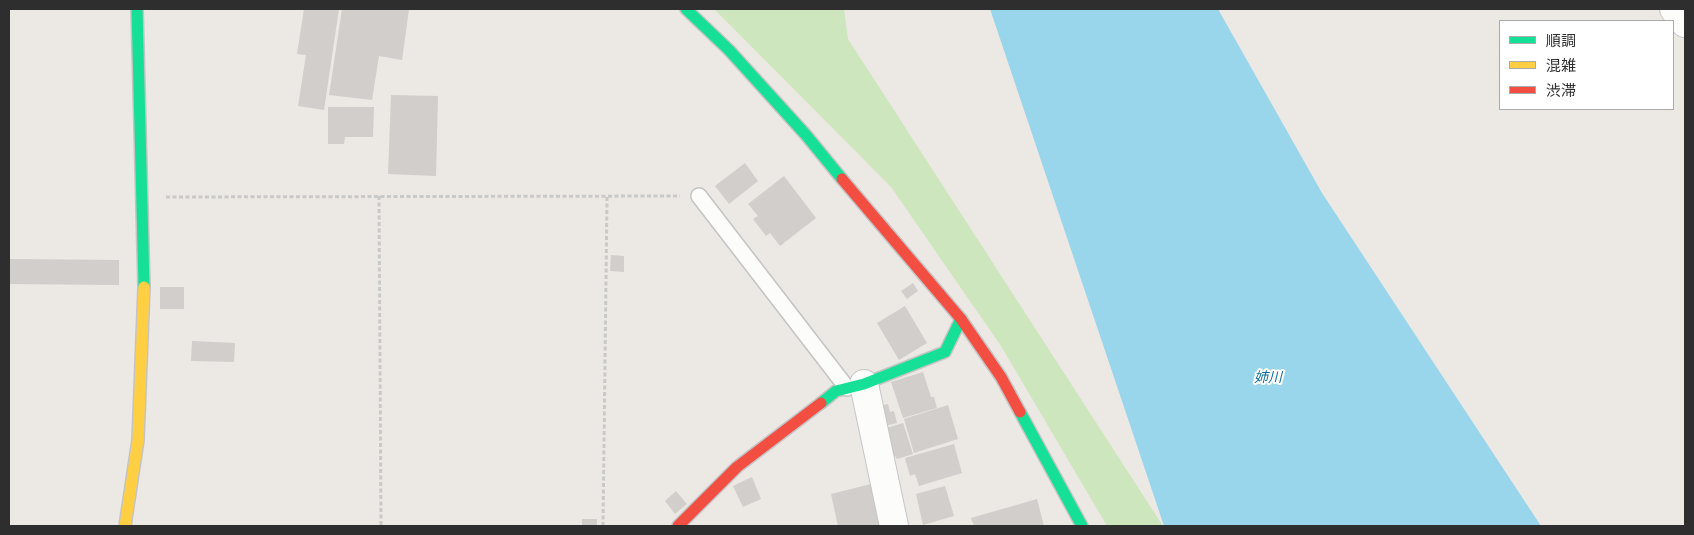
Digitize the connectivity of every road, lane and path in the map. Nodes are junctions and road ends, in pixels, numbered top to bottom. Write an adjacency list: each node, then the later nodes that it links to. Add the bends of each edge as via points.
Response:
1 (137, 9): 7 (street)
2 (686, 9): 9 (street, via 729,50 806,135 876,222)
3 (1674, 9): 4 (street)
4 (1685, 23)
5 (379, 196): 7 (path); 8 (path); 12 (path)
6 (699, 196): 8 (path); 10 (lane)
7 (140, 197): 11 (street, via 145,265 142,390)
8 (607, 197): 13 (path)
9 (961, 319): 10 (street, via 945,352); 16 (street, via 1001,377)
10 (856, 386): 14 (street, via 836,391 737,466); 15 (street)
11 (126, 526)
12 (381, 526)
13 (602, 526)
14 (678, 526)
15 (894, 526)
16 (1082, 526)

